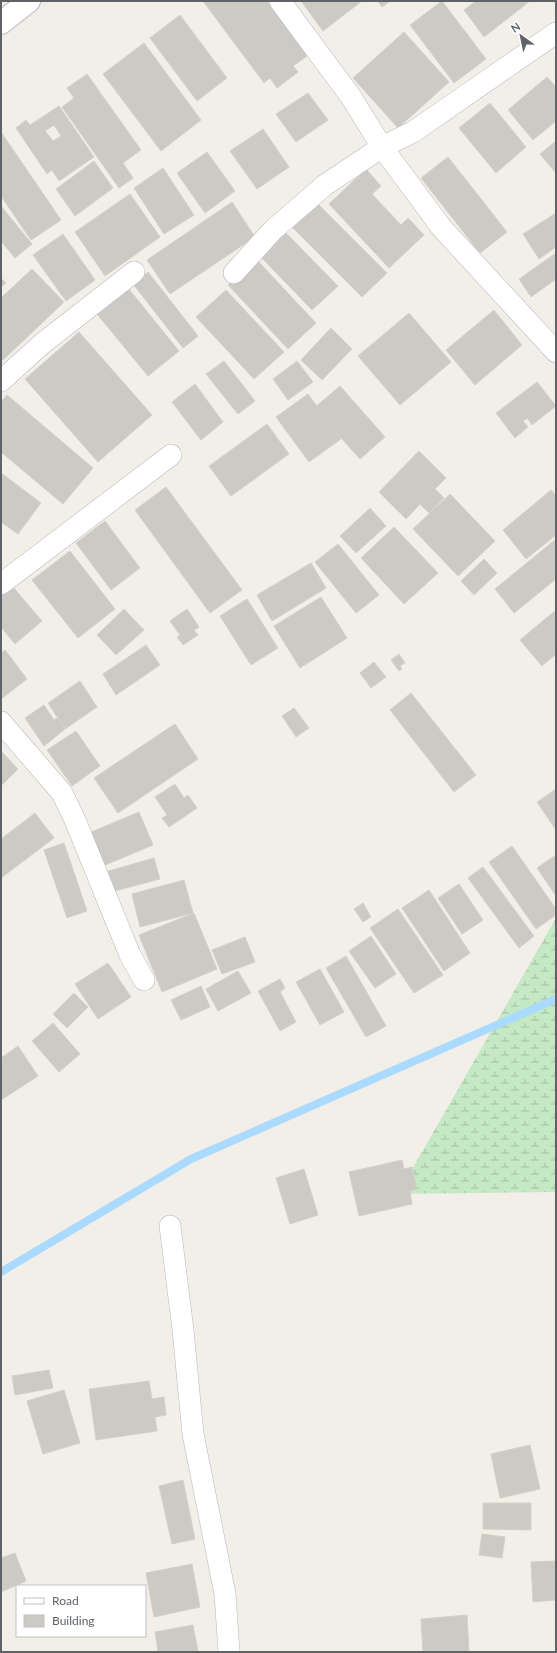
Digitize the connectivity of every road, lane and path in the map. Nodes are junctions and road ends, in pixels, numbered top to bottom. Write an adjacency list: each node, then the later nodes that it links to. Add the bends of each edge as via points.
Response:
1 (29, 1): 3 (main road)
2 (280, 1): 5 (street, via 351,97)
3 (1, 23)
4 (556, 33): 5 (street, via 413,132)
5 (382, 147): 7 (street, via 325,185 272,230); 8 (street, via 441,227)
6 (134, 272): 9 (street, via 43,343)
7 (234, 273)
8 (556, 352)
9 (1, 381)
10 (171, 454): 11 (street)
11 (1, 584)
12 (1, 722): 13 (street, via 62,793 130,955)
13 (144, 980)
14 (170, 1226): 15 (street, via 193,1434 225,1594)
15 (229, 1652)

